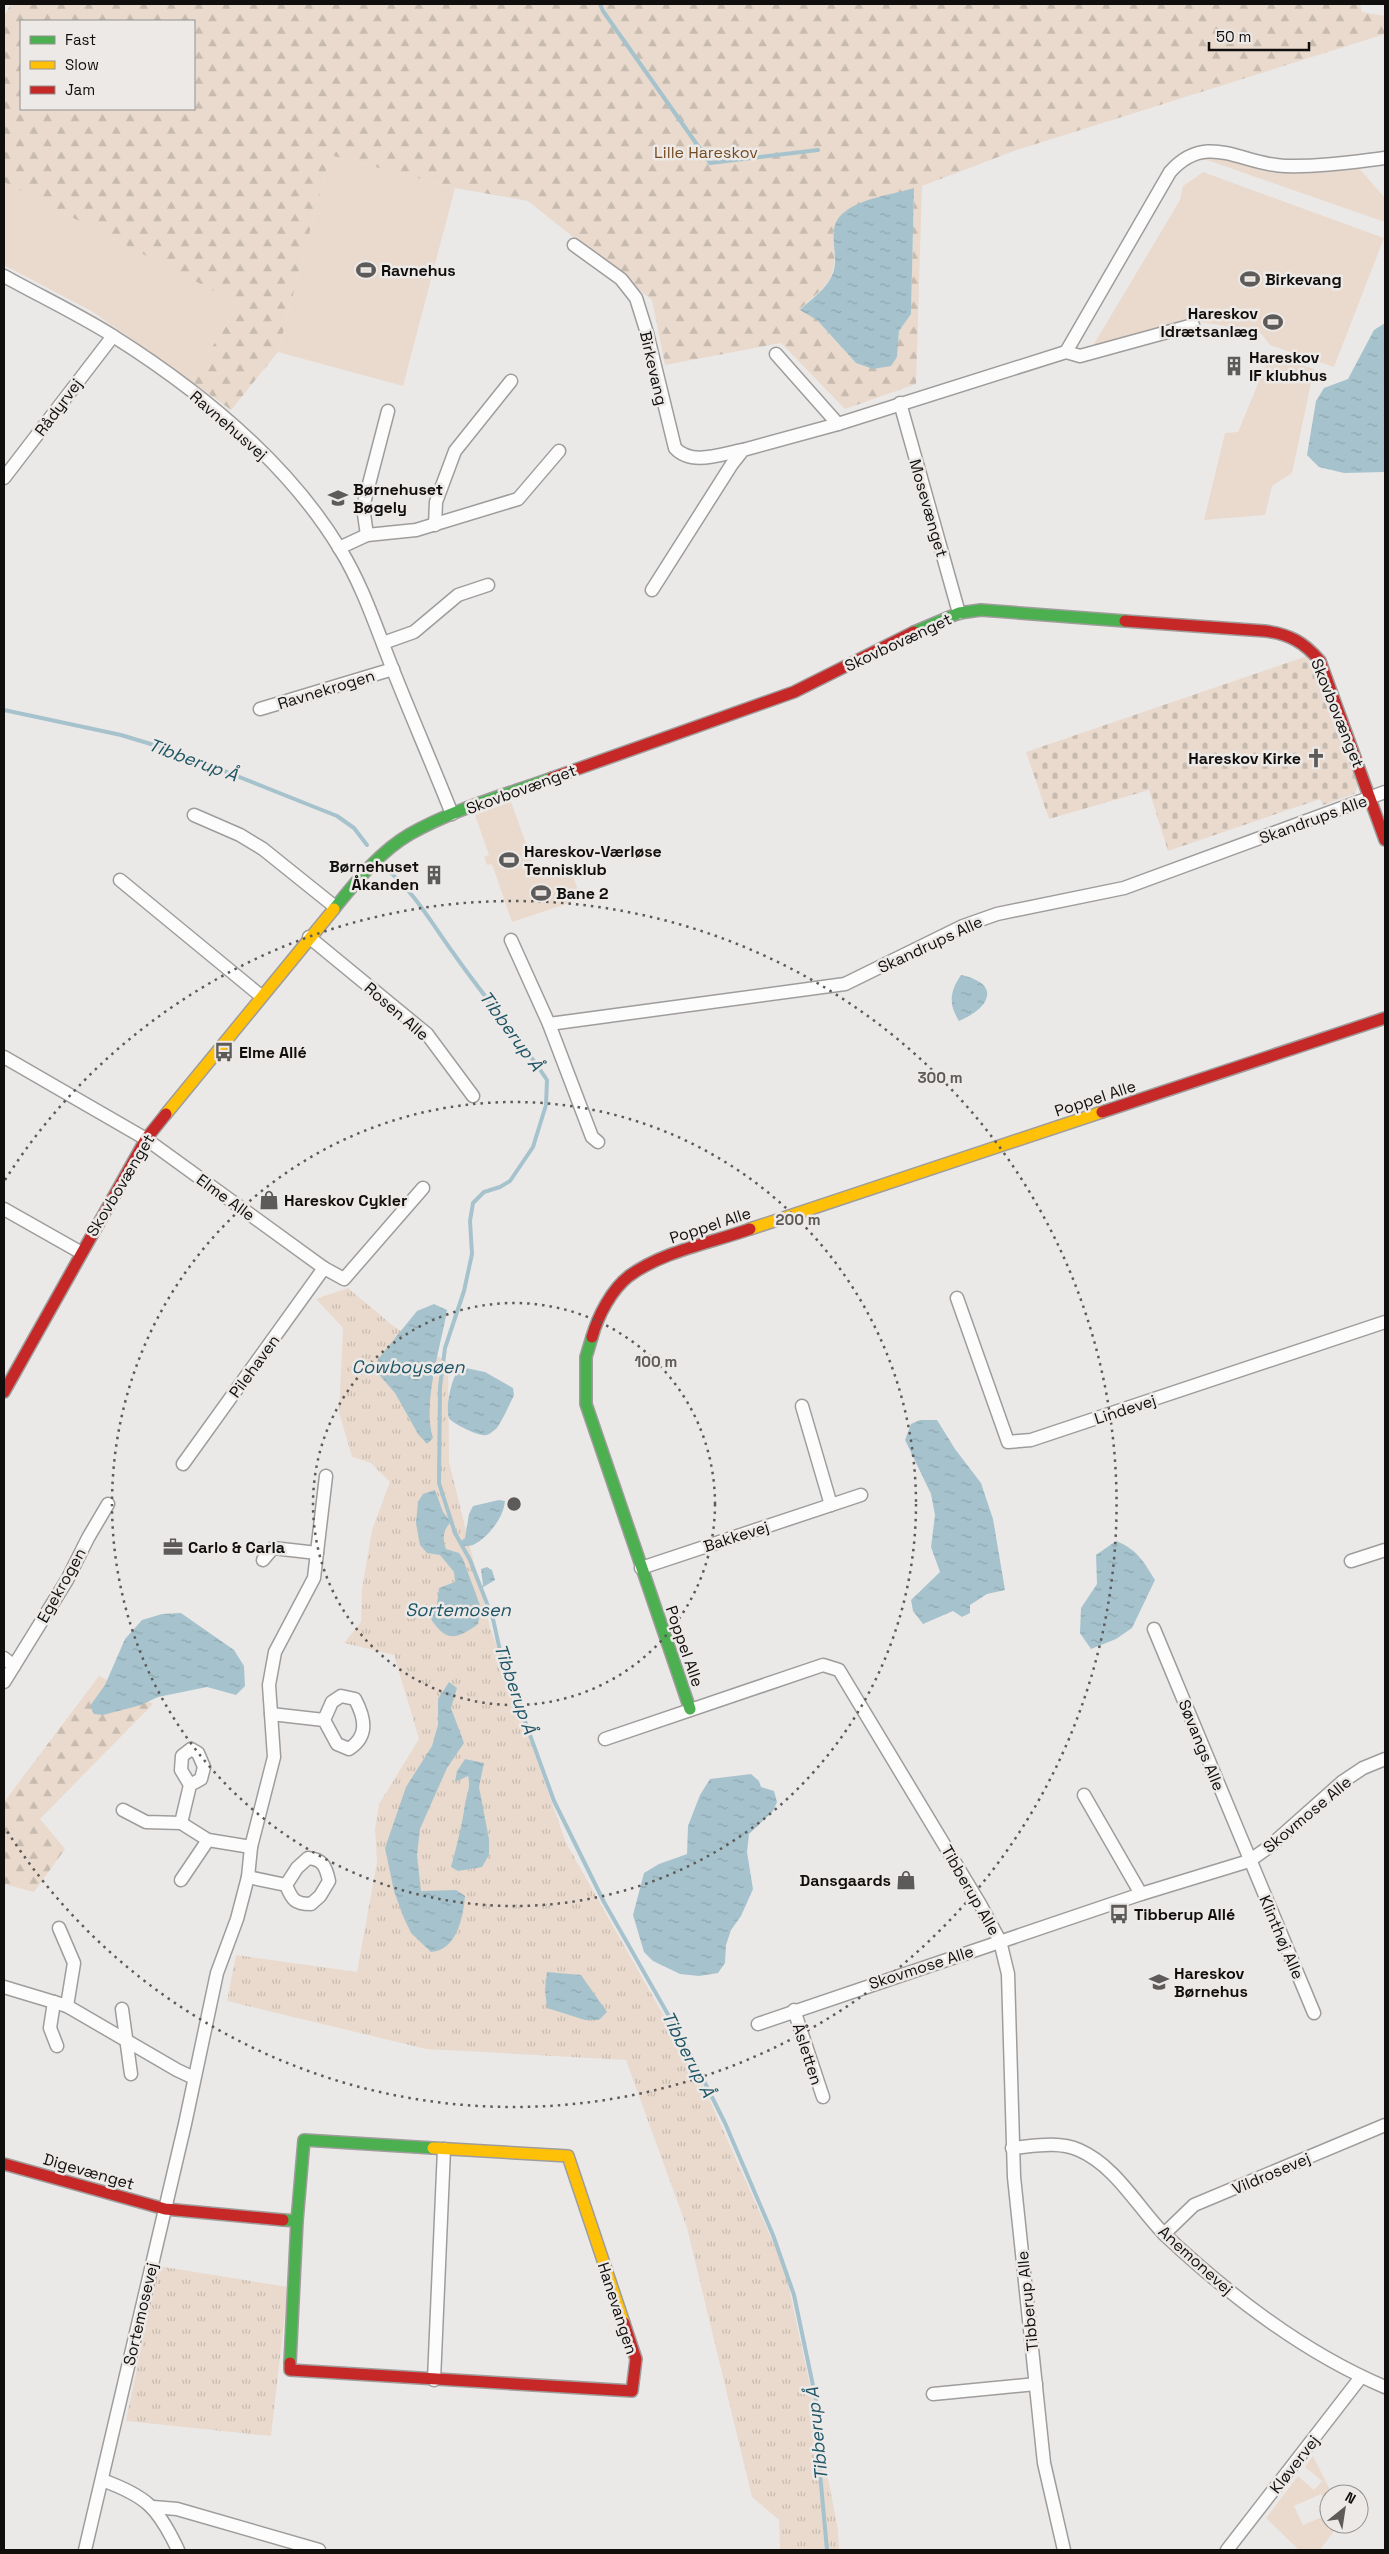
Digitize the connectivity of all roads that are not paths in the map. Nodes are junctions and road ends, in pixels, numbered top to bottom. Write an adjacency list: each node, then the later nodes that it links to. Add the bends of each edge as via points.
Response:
1 (1385, 158): 6 (street, via 1282,166 1216,151 1192,154 1170,172)
2 (574, 245): 12 (street, Birkevang, via 621,279 636,298 674,448 690,459)
3 (4, 276): 5 (street, Ravnehusvej)
4 (1193, 325): 6 (street, Birkevang, via 1080,356)
5 (113, 336): 14 (street, Rådyrvej); 17 (street, Ravnehusvej, via 233,425 276,466 308,503)
6 (1066, 352): 9 (street, Birkevang)
7 (776, 354): 11 (street)
8 (510, 381): 15 (street, via 455,451 436,502)
9 (900, 403): 11 (street, Birkevang); 20 (street, Mosevænget)
10 (388, 411): 16 (street, via 364,507)
11 (838, 424): 12 (street, Birkevang)
12 (743, 450): 19 (street)
13 (559, 451): 15 (street, via 518,499)
14 (4, 478)
15 (435, 525): 16 (street)
16 (366, 535): 17 (street)
17 (339, 548): 21 (street, Ravnehusvej)
18 (488, 585): 21 (street, via 458,595 414,632)
19 (652, 590)
20 (959, 613): 25 (street, Skovbovænget, via 990,611 1248,629 1292,636 1303,642 1320,661); 26 (street, Skovbovænget, via 794,692)
21 (384, 643): 22 (street, Ravnehusvej)
22 (393, 669): 23 (street, Ravnekrogen); 26 (street, Ravnehusvej)
23 (260, 709)
24 (1385, 792): 25 (street, Skandrups Alle)
25 (1371, 797): 28 (street, Skovbovænget); 35 (street, Skandrups Alle, via 1124,888 997,914 963,926 845,984)
26 (452, 814): 30 (street, Skovbovænget, via 409,835 367,869)
27 (194, 815): 30 (street, via 263,849)
28 (1385, 840)
29 (120, 880): 33 (street)
30 (334, 906): 31 (street, Skovbovænget)
31 (309, 937): 33 (street, Skovbovænget); 37 (street, Rosen Alle, via 426,1034)
32 (511, 940): 35 (street)
33 (261, 996): 38 (street, Skovbovænget)
34 (1385, 1018): 57 (street, Poppel Alle, via 658,1260 628,1277 605,1305 594,1330 586,1356 586,1404)
35 (549, 1024): 39 (street, via 592,1137)
36 (4, 1057): 38 (street, Elme Alle)
37 (473, 1096)
38 (146, 1139): 42 (street, Skovbovænget); 43 (street, Elme Alle)
39 (598, 1142)
40 (423, 1188): 43 (street, Elme Alle, via 344,1279)
41 (4, 1209): 42 (street)
42 (80, 1252): 46 (street, Skovbovænget)
43 (324, 1268): 48 (street, Pilehaven)
44 (957, 1298): 45 (street, Lindevej, via 1008,1442 1031,1440)
45 (1385, 1322)
46 (4, 1392)
47 (802, 1406): 52 (street)
48 (183, 1464)
49 (326, 1476): 54 (street, Sortemosevej)
50 (861, 1495): 52 (street, Bakkevej)
51 (108, 1504): 59 (street, Egekrogen, via 67,1580)
52 (831, 1505): 57 (street, Bakkevej)
53 (1385, 1550): 56 (street)
54 (317, 1553): 55 (street, via 272,1548); 62 (street, Sortemosevej, via 314,1578 275,1652 269,1685)
55 (263, 1560)
56 (1351, 1561)
57 (640, 1568): 61 (street, Poppel Alle)
58 (1154, 1629): 72 (street, Søvangs Alle)
59 (9, 1662): 60 (street, Egekrogen)
60 (4, 1682)
61 (690, 1709): 64 (street, Tibberup Alle); 78 (street, Tibberup Alle, via 823,1665 839,1670)
62 (271, 1714): 63 (street); 71 (street, Sortemosevej, via 274,1757)
63 (324, 1720)
64 (605, 1739)
65 (1385, 1759): 72 (street, Skovmose Alle, via 1342,1782 1269,1847)
66 (190, 1785): 69 (street)
67 (1084, 1795): 76 (street)
68 (123, 1810): 69 (street, via 146,1822)
69 (181, 1823): 70 (street)
70 (208, 1840): 71 (street); 74 (street)
71 (251, 1847): 73 (street, Sortemosevej)
72 (1249, 1860): 76 (street, Skovmose Alle); 84 (street, Klinthøj Alle)
73 (248, 1877): 75 (street); 89 (street, Sortemosevej, via 217,1973)
74 (181, 1880)
75 (286, 1885)
76 (1141, 1894): 78 (street, Skovmose Alle)
77 (59, 1928): 81 (street, via 74,1963)
78 (1000, 1941): 83 (street, Skovmose Alle); 92 (street, Tibberup Alle, via 1008,1974)
79 (4, 1987): 80 (street)
80 (54, 2002): 81 (street); 87 (street, via 50,2028)
81 (68, 2006): 86 (street)
82 (122, 2009): 86 (street)
83 (794, 2010): 85 (street, Skovmose Alle); 90 (street, Åsletten)
84 (1314, 2013)
85 (758, 2024)
86 (127, 2042): 88 (street); 89 (street)
87 (57, 2046)
88 (131, 2074)
89 (194, 2078): 95 (street, Sortemosevej)
90 (823, 2097)
91 (1385, 2125): 97 (street, Vildrosevej, via 1194,2205)
92 (1012, 2148): 97 (street, Anemonevej, via 1062,2144 1081,2151 1104,2167); 100 (street, Tibberup Alle)
93 (444, 2149): 96 (street, Hanevangen, via 304,2140); 99 (street); 99 (street, Hanevangen, via 568,2156 636,2359 632,2391)
94 (4, 2164): 95 (street, Digevænget)
95 (165, 2209): 96 (street); 103 (street, Sortemosevej)
96 (297, 2221): 99 (street, Hanevangen, via 290,2370)
97 (1164, 2234): 98 (street, Anemonevej, via 1215,2280 1252,2307)
98 (1361, 2377): 101 (street, Anemonevej); 109 (street, Kløvervej)
99 (434, 2380)
100 (1036, 2384): 102 (street); 108 (street, Tibberup Alle, via 1044,2462)
101 (1385, 2387)
102 (933, 2394)
103 (102, 2480): 104 (street, via 130,2490); 105 (street, Sortemosevej)
104 (152, 2507): 106 (street); 107 (street, via 177,2509)
105 (85, 2550)
106 (178, 2550)
107 (319, 2550)
108 (1064, 2550)
109 (1227, 2550)

